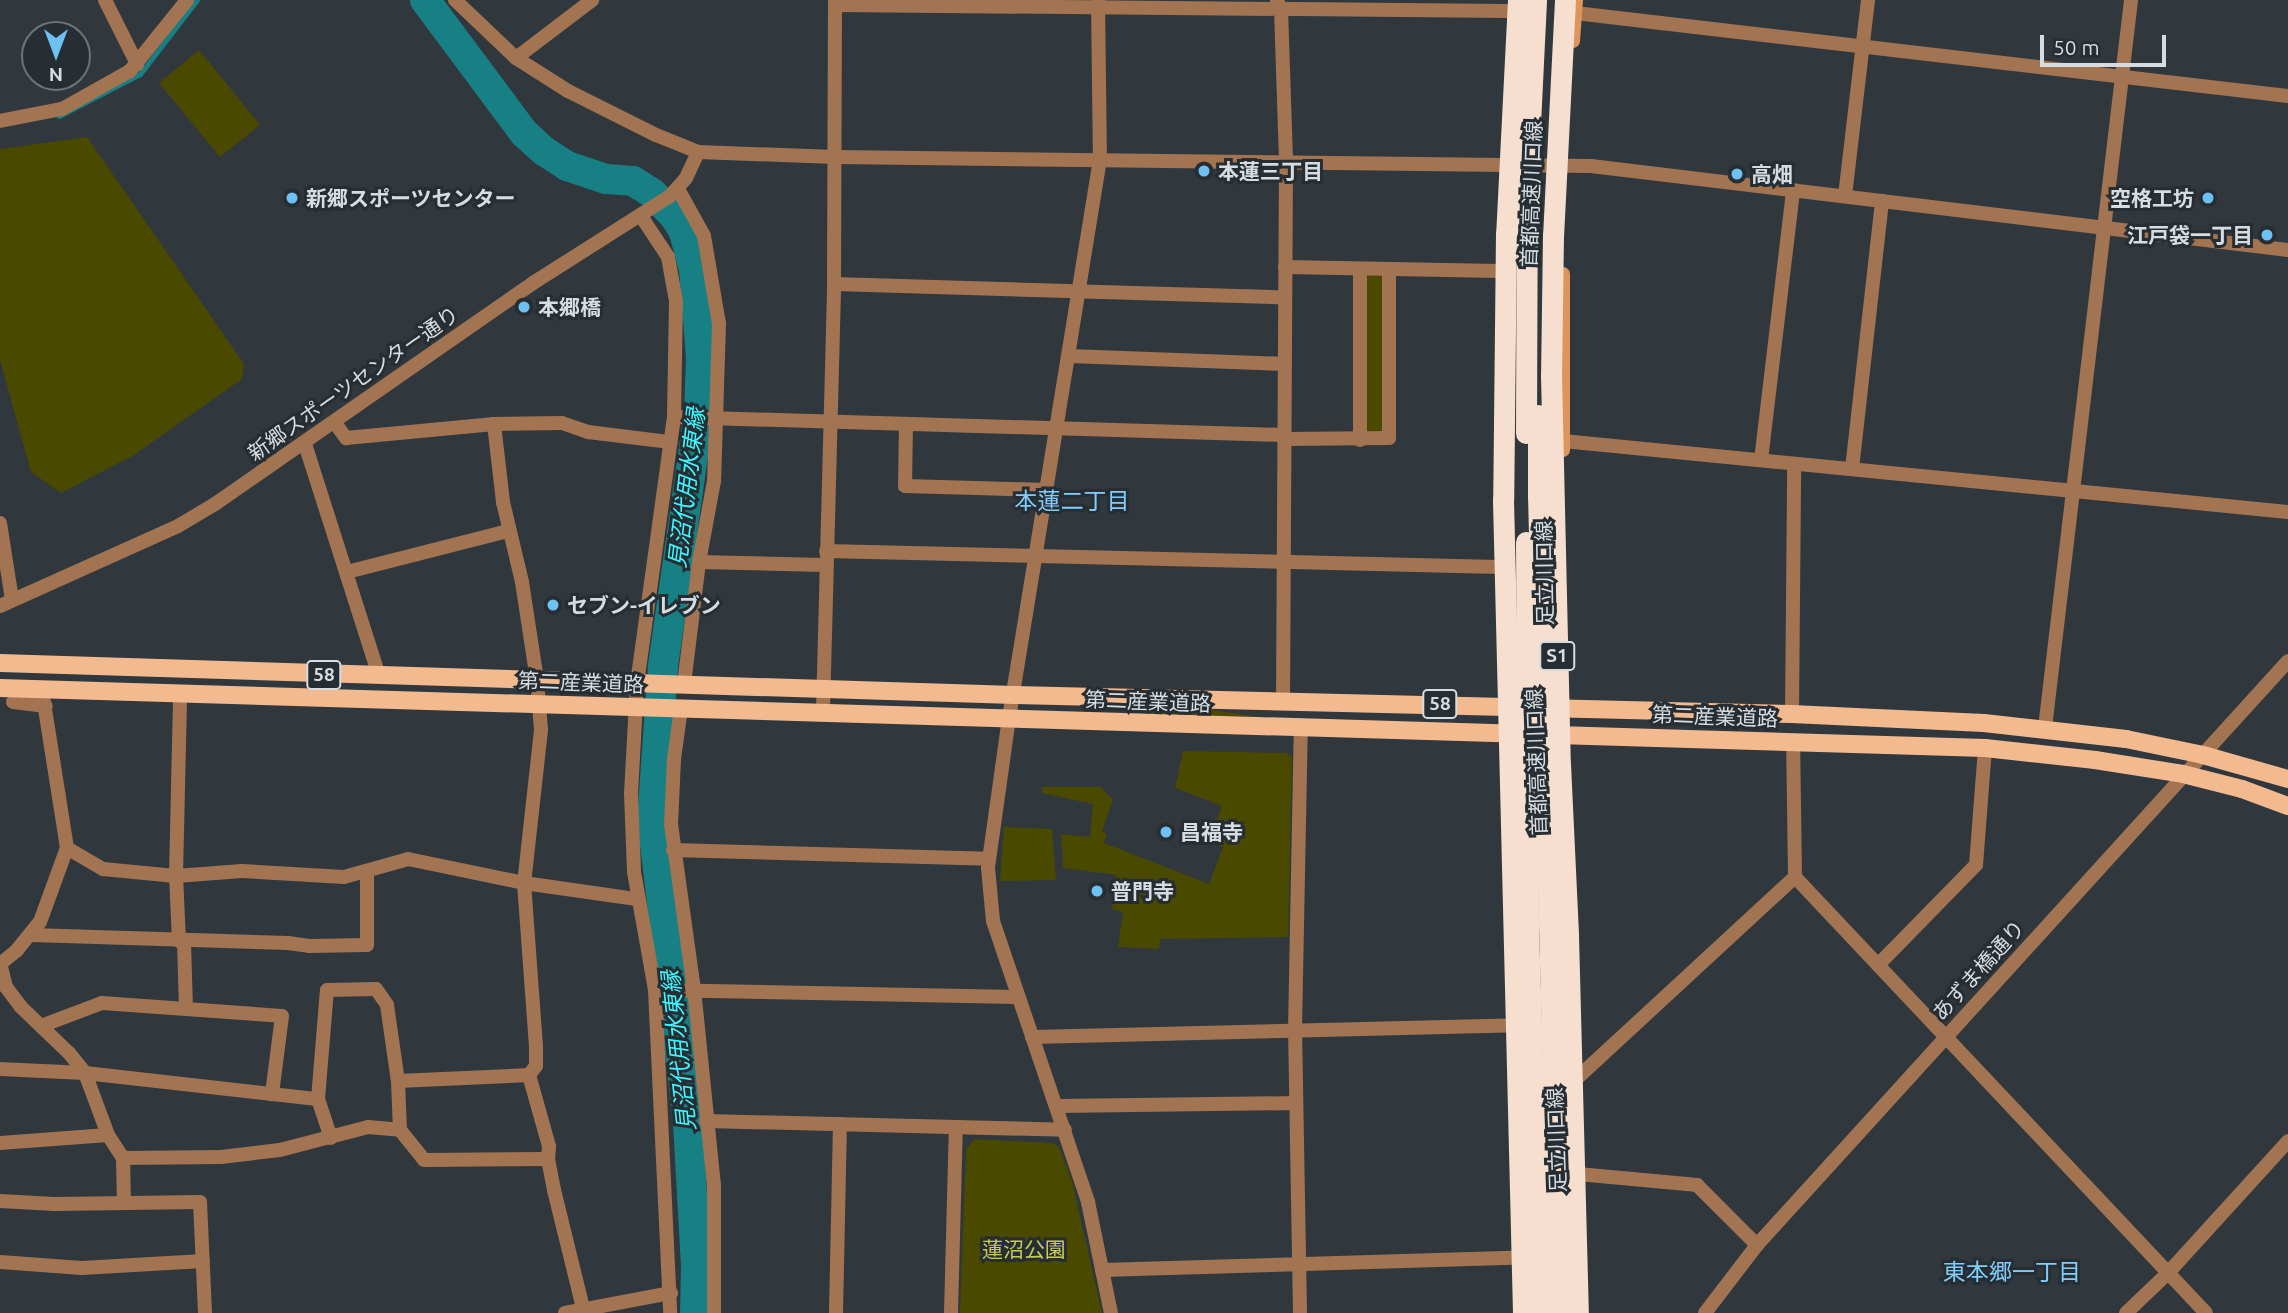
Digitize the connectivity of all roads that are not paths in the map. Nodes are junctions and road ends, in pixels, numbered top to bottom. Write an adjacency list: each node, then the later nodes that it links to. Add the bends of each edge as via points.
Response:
1 (105, 0): 17 (street)
2 (187, 0): 17 (street)
3 (455, 0): 16 (street)
4 (592, 0): 16 (street)
5 (1536, 0): 60 (highway, bridge, via 1526,210)
6 (1552, 0): 60 (highway, bridge, via 1539,215)
7 (1868, 0): 15 (street)
8 (2131, 0): 18 (street)
9 (835, 2): 10 (street); 22 (street)
10 (1099, 4): 11 (street); 23 (street)
11 (1279, 4): 14 (street); 24 (street)
12 (1511, 4): 14 (street); 25 (main road); 167 (highway, 首都高速川口線 / S1, bridge, via 1503,500)
13 (1572, 4): 15 (street); 26 (main road, 足立川口線); 170 (highway, 首都高速川口線 / S1, bridge, via 1553,235 1551,375)
14 (1425, 5)
15 (1861, 48): 18 (street); 29 (street)
16 (516, 58): 21 (street, via 580,97)
17 (138, 64): 20 (street, via 62,109)
18 (2121, 78): 19 (street); 32 (street)
19 (2288, 96)
20 (0, 121)
21 (698, 152): 22 (street); 28 (street, 新郷スポーツセンター通り)
22 (835, 157): 23 (street); 38 (street)
23 (1100, 159): 24 (street); 39 (street)
24 (1286, 161): 25 (street); 34 (street)
25 (1501, 163): 26 (street); 37 (main road)
26 (1566, 165): 27 (street); 52 (main road, 足立川口線)
27 (1793, 190): 29 (street); 55 (street)
28 (674, 193): 31 (street, 新郷スポーツセンター通り); 44 (street, via 704,236 712,277 719,324)
29 (1845, 196): 30 (street)
30 (1882, 201): 32 (street); 57 (street)
31 (645, 213): 43 (street, via 673,273); 46 (street, 新郷スポーツセンター通り, via 533,283)
32 (2104, 228): 33 (street); 59 (street)
33 (2288, 250)
34 (1285, 267): 35 (street); 40 (street)
35 (1360, 269): 36 (street); 51 (street)
36 (1389, 269): 37 (street); 51 (street, via 1389,438)
37 (1499, 271): 68 (main road)
38 (834, 284): 39 (street); 45 (street)
39 (1080, 292): 40 (street); 41 (street)
40 (1285, 297): 42 (street)
41 (1069, 356): 42 (street); 49 (street)
42 (1285, 364): 50 (street)
43 (680, 418): 44 (street); 53 (street)
44 (713, 420): 45 (street); 67 (street, via 714,481)
45 (829, 421): 48 (street); 65 (street)
46 (335, 423): 47 (street, via 346,438); 54 (street, 新郷スポーツセンター通り)
47 (494, 424): 53 (street, via 562,423 589,432); 63 (street)
48 (906, 424): 49 (street); 58 (street, via 905,486)
49 (1056, 428): 50 (street); 58 (street)
50 (1284, 437): 51 (street); 66 (street)
51 (1360, 440)
52 (1563, 441): 55 (street); 90 (main road, 足立川口線)
53 (670, 442): 76 (street)
54 (305, 444): 69 (street); 71 (street, 新郷スポーツセンター通り, via 178,526)
55 (1761, 460): 56 (street)
56 (1794, 464): 57 (street); 92 (street)
57 (1852, 469): 59 (street)
58 (1046, 490): 64 (street)
59 (2073, 490): 61 (street); 95 (street)
60 (1532, 495): 88 (highway)
61 (2288, 512)
62 (0, 523): 70 (street)
63 (508, 531): 69 (street); 75 (street, via 522,582)
64 (1037, 556): 65 (street); 66 (street); 81 (street)
65 (826, 558): 67 (street); 79 (street)
66 (1286, 561): 68 (street); 84 (street)
67 (699, 562): 77 (street)
68 (1499, 567): 86 (main road)
69 (347, 572): 74 (street)
70 (4, 582): 71 (street)
71 (6, 603)
72 (2288, 661): 101 (street, あずま橋通り)
73 (0, 663): 74 (main road, 第二産業道路 / 58)
74 (379, 676): 75 (main road, 第二産業道路 / 58)
75 (537, 680): 76 (main road, 第二産業道路 / 58); 85 (street)
76 (643, 683): 77 (main road, 第二産業道路 / 58); 87 (street)
77 (680, 684): 79 (main road, 第二産業道路 / 58)
78 (0, 688): 82 (main road, 第二産業道路 / 58)
79 (824, 689): 81 (main road, 第二産業道路 / 58); 91 (street)
80 (180, 693): 82 (main road, 第二産業道路 / 58); 85 (main road, 第二産業道路 / 58); 109 (street)
81 (1014, 695): 84 (main road, 第二産業道路 / 58); 93 (street)
82 (44, 698): 83 (street); 105 (street)
83 (13, 702)
84 (1283, 702): 86 (main road, 第二産業道路 / 58)
85 (539, 703): 87 (main road, 第二産業道路 / 58); 111 (street, via 541,730)
86 (1499, 705): 88 (main road, 第二産業道路 / 58); 96 (main road)
87 (640, 707): 89 (main road, 第二産業道路 / 58); 112 (street, via 631,840)
88 (1535, 707): 90 (main road, 第二産業道路 / 58); 97 (highway)
89 (677, 708): 91 (main road, 第二産業道路 / 58); 106 (street)
90 (1568, 708): 92 (main road, 第二産業道路 / 58); 98 (main road, 足立川口線)
91 (823, 711): 93 (main road, 第二産業道路 / 58)
92 (1792, 714): 95 (main road, 第二産業道路 / 58)
93 (1009, 718): 94 (main road, 第二産業道路 / 58); 107 (street)
94 (1301, 728): 96 (main road, 第二産業道路 / 58); 123 (street)
95 (2045, 729): 101 (main road, 第二産業道路 / 58)
96 (1500, 731): 97 (main road, 第二産業道路 / 58); 121 (main road)
97 (1535, 732): 98 (main road, 第二産業道路 / 58); 168 (highway, via 1532,1124); 169 (highway, via 1556,1125)
98 (1569, 734): 99 (main road, 第二産業道路 / 58); 129 (main road, 足立川口線)
99 (1793, 741): 100 (main road, 第二産業道路 / 58); 110 (street)
100 (1984, 748): 102 (main road, 第二産業道路 / 58); 116 (street, via 1976,865)
101 (2203, 755): 102 (street, あずま橋通り); 103 (main road, 第二産業道路 / 58)
102 (2183, 774): 104 (main road, 第二産業道路 / 58); 125 (street, あずま橋通り)
103 (2288, 779)
104 (2288, 806)
105 (67, 848): 109 (street, via 103,869); 113 (street)
106 (673, 850): 107 (street); 117 (street)
107 (989, 859): 119 (street, via 993,921)
108 (367, 871): 109 (street, via 344,877 242,871); 111 (street, via 408,859); 114 (street, via 367,945)
109 (176, 876): 114 (street)
110 (1795, 877): 116 (street); 129 (street)
111 (524, 883): 112 (street); 128 (street, via 536,1047 536,1066)
112 (637, 899): 118 (street)
113 (31, 935): 114 (street); 115 (street)
114 (182, 942): 120 (street)
115 (0, 963): 122 (street, via 6,987)
116 (1878, 965): 125 (street)
117 (690, 989): 118 (street); 119 (street); 135 (street)
118 (659, 990): 156 (street)
119 (1016, 998): 124 (street)
120 (186, 1008): 122 (street, via 102,1003); 131 (street, via 282,1016)
121 (1507, 1025): 123 (street); 150 (main road)
122 (41, 1026): 127 (street)
123 (1295, 1030): 124 (street); 133 (street)
124 (1032, 1037): 134 (street)
125 (1946, 1037): 149 (street, あずま橋通り); 155 (street)
126 (0, 1069): 127 (street)
127 (85, 1073): 131 (street); 140 (street)
128 (529, 1075): 130 (street); 145 (street, via 549,1146)
129 (1576, 1080): 146 (main road, 足立川口線)
130 (398, 1081): 132 (street, via 387,1005 376,989 327,990); 138 (street)
131 (272, 1094): 132 (street)
132 (318, 1099): 141 (street)
133 (1296, 1103): 134 (street); 153 (street)
134 (1057, 1106): 139 (street)
135 (706, 1121): 136 (street); 161 (street, via 714,1185)
136 (840, 1124): 137 (street); 162 (street)
137 (956, 1127): 139 (street); 163 (street)
138 (400, 1130): 141 (street, via 368,1127); 145 (street, via 424,1160)
139 (1065, 1130): 154 (street, via 1088,1202)
140 (108, 1135): 143 (street); 144 (street)
141 (331, 1138): 144 (street, via 221,1157)
142 (2288, 1141): 155 (street)
143 (0, 1143)
144 (123, 1158): 148 (street)
145 (548, 1159): 157 (street)
146 (1578, 1174): 149 (street, via 1697,1185); 170 (main road, 足立川口線)
147 (0, 1201): 148 (street)
148 (124, 1202): 151 (street, via 200,1202)
149 (1757, 1245): 171 (street, あずま橋通り)
150 (1513, 1258): 153 (street); 166 (main road)
151 (202, 1261): 152 (street, via 82,1268); 158 (street)
152 (0, 1262)
153 (1298, 1265): 154 (street); 165 (street)
154 (1102, 1270): 164 (street)
155 (2168, 1273): 172 (street); 173 (street)
156 (671, 1293): 157 (street); 160 (street)
157 (583, 1308): 159 (street)
158 (205, 1313)
159 (565, 1313)
160 (670, 1313)
161 (714, 1313)
162 (836, 1313)
163 (951, 1313)
164 (1111, 1313)
165 (1300, 1313)
166 (1514, 1313)
167 (1523, 1313)
168 (1540, 1313)
169 (1559, 1313)
170 (1580, 1313)
171 (1705, 1313)
172 (2126, 1313)
173 (2205, 1313)

